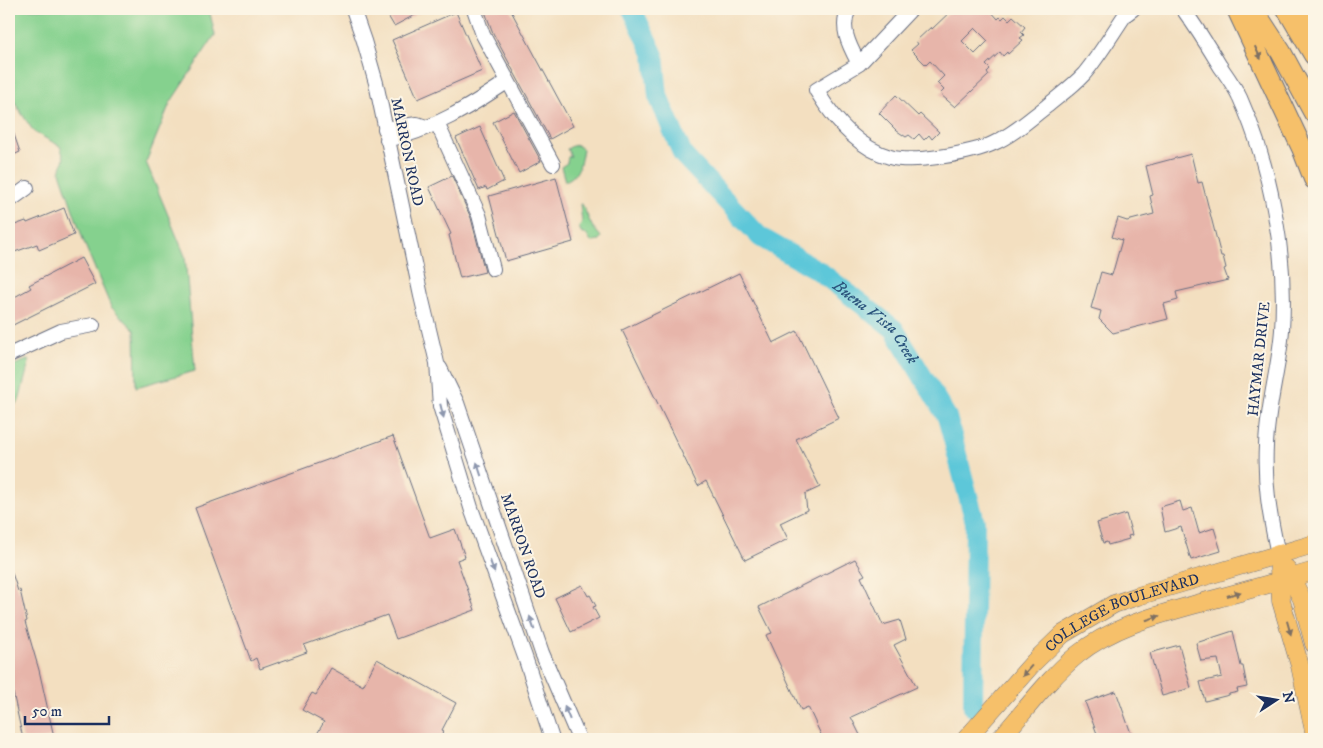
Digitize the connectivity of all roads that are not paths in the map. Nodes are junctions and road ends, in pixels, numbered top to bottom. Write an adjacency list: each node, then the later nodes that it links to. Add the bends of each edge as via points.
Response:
1 (353, 9): 17 (street, MARRON ROAD, via 376,83)
2 (474, 9): 14 (street, via 483,35)
3 (849, 9): 13 (street, via 845,16 846,36)
4 (911, 9): 13 (street)
5 (1133, 9): 13 (street, via 1125,15 1084,74 1069,88 1013,132 994,143 968,151 913,160 890,157 864,145 845,129 816,90)
6 (1183, 9): 27 (street, HAYMAR DRIVE, via 1239,96 1266,171 1283,287 1282,331 1266,445 1266,489)
7 (1238, 9): 19 (highway, one-way to 19)
8 (1253, 9): 15 (highway)
9 (1287, 9): 12 (highway)
10 (1302, 9): 11 (highway)
11 (1314, 25)
12 (1314, 54)
13 (859, 64)
14 (508, 81): 16 (street); 18 (street)
15 (1314, 113)
16 (431, 125): 17 (street, via 420,132); 22 (street, via 479,215)
17 (386, 134): 25 (street, MARRON ROAD)
18 (553, 164)
19 (1314, 179)
20 (27, 188): 21 (street)
21 (9, 202)
22 (493, 269)
23 (93, 325): 24 (street, via 61,330)
24 (9, 355)
25 (437, 363): 36 (street, MARRON ROAD, one-way to 36, via 440,406 472,511); 37 (street, MARRON ROAD, one-way to 25, via 542,651 457,403)
26 (1314, 544): 27 (main road, COLLEGE BOULEVARD)
27 (1278, 554): 29 (main road); 30 (main road, COLLEGE BOULEVARD)
28 (1314, 571): 29 (main road, COLLEGE BOULEVARD)
29 (1285, 579): 32 (main road, COLLEGE BOULEVARD, one-way to 29); 34 (main road, via 1302,599); 35 (main road, one-way to 35, via 1281,601)
30 (1138, 596): 31 (main road, COLLEGE BOULEVARD); 32 (main road, via 1135,613)
31 (1102, 610): 33 (main road, via 1103,619 1091,638); 38 (main road, COLLEGE BOULEVARD, one-way to 38, via 1063,634)
32 (1124, 627): 33 (main road, COLLEGE BOULEVARD)
33 (1093, 644): 39 (main road, COLLEGE BOULEVARD, via 1052,679)
34 (1314, 644)
35 (1314, 731)
36 (552, 739)
37 (580, 739)
38 (966, 739)
39 (1000, 739)

